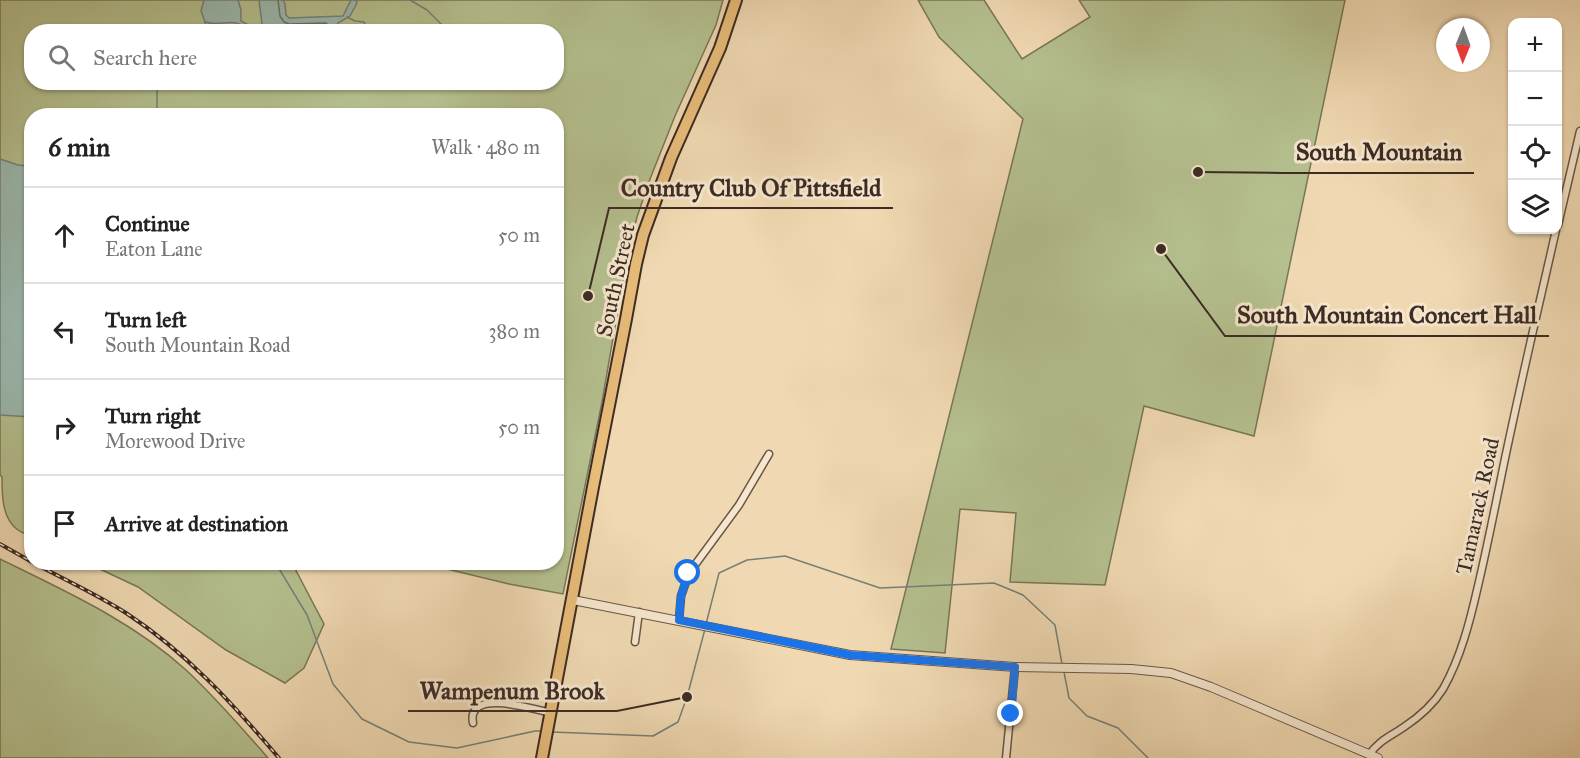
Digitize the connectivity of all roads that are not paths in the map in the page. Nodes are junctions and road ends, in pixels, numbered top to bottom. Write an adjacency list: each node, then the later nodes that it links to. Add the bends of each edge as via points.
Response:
1 (736, 0): 6 (highway, South Street, via 643,235)
2 (1580, 130): 3 (street)
3 (1562, 204)
4 (1555, 234): 13 (street, Tamarack Road, via 1461,648 1443,688 1428,707 1375,746)
5 (769, 454): 8 (street, via 739,506 688,573)
6 (573, 600): 7 (street); 11 (highway, South Street)
7 (639, 612): 8 (street); 9 (street)
8 (679, 620): 10 (street, via 850,655)
9 (635, 642)
10 (1015, 667): 13 (street, via 1171,673); 15 (street)
11 (551, 713): 12 (street, via 490,703 475,708); 14 (highway, South Street)
12 (473, 723)
13 (1369, 755): 16 (street)
14 (542, 758)
15 (1006, 758)
16 (1378, 758)

